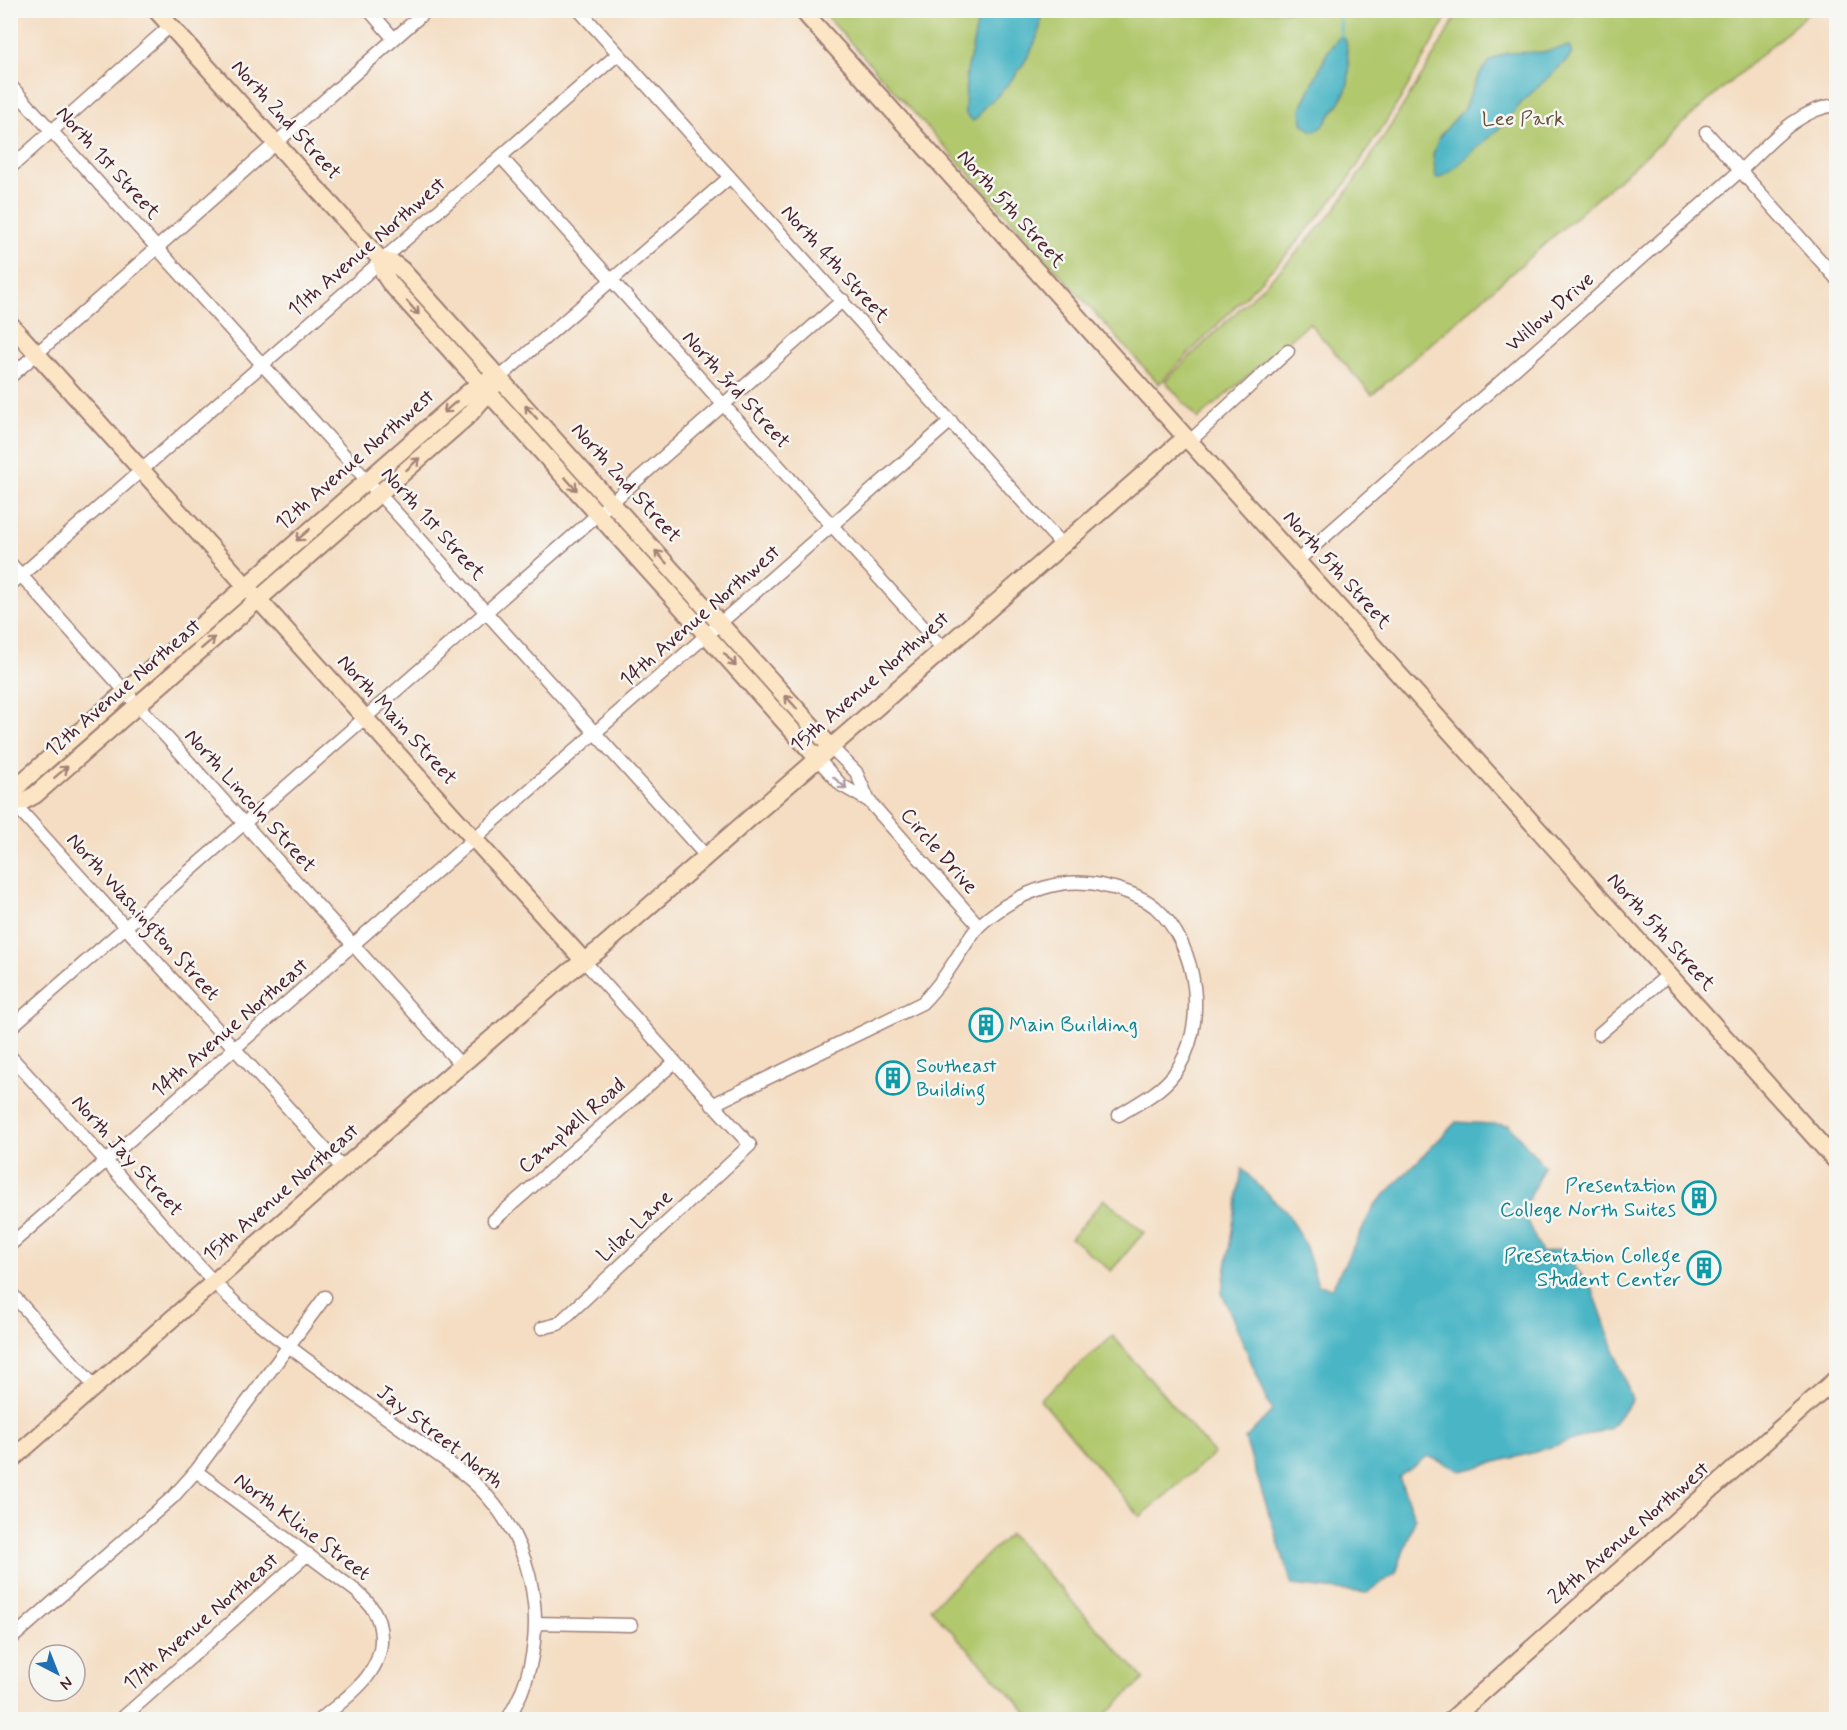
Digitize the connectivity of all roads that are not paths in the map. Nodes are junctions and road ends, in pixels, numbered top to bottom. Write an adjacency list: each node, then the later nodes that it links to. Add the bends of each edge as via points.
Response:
1 (156, 10): 6 (street, North 2nd Street)
2 (369, 10): 7 (street)
3 (427, 10): 7 (street)
4 (579, 10): 8 (street, North 4th Street)
5 (802, 10): 32 (street, North 5th Street)
6 (170, 26): 11 (street); 13 (street, North 2nd Street)
7 (394, 39): 13 (street)
8 (618, 54): 14 (street, 11th Avenue Northwest); 17 (street, North 4th Street)
9 (10, 85): 11 (street, North 1st Street)
10 (1836, 105): 16 (street, Willow Drive, via 1809,113 1787,127)
11 (52, 131): 15 (street); 18 (street, North 1st Street)
12 (1706, 132): 16 (street)
13 (276, 143): 18 (street); 19 (street, North 2nd Street)
14 (501, 157): 19 (street, 11th Avenue Northwest); 21 (street, North 3rd Street)
15 (10, 168)
16 (1741, 170): 20 (street); 40 (street, Willow Drive)
17 (730, 177): 21 (street, 12th Avenue Northwest); 22 (street, North 4th Street)
18 (158, 248): 25 (street); 26 (street, North 1st Street)
19 (381, 260): 26 (street, 11th Avenue Northwest); 28 (street, North 2nd Street, via 393,262 402,270); 29 (street, North 2nd Street, one-way to 29, via 390,283)
20 (1836, 278)
21 (611, 279): 28 (street, 12th Avenue Northwest); 30 (street, North 3rd Street)
22 (843, 300): 30 (street); 31 (street, North 4th Street)
23 (10, 324): 25 (street, North Main Street)
24 (1288, 351): 32 (street, 15th Avenue Northwest)
25 (37, 354): 27 (street); 33 (street, North Main Street)
26 (262, 364): 33 (street, 11th Avenue Northwest); 34 (street, North 1st Street)
27 (10, 377)
28 (500, 378): 29 (street, 12th Avenue Northwest); 36 (street, North 2nd Street, one-way to 28)
29 (484, 388): 34 (street, 12th Avenue Northwest, one-way to 34); 35 (street, 12th Avenue Northwest, one-way to 29, via 469,415); 37 (street, North 2nd Street, one-way to 37)
30 (723, 405): 36 (street); 38 (street, North 3rd Street)
31 (951, 421): 38 (street, 14th Avenue Northwest); 39 (street, North 4th Street)
32 (1188, 439): 39 (street, 15th Avenue Northwest); 40 (street, North 5th Street)
33 (142, 470): 42 (street, 11th Avenue Northwest); 44 (street, North Main Street)
34 (367, 479): 35 (street, North 1st Street); 44 (street, 12th Avenue Northwest, one-way to 44)
35 (380, 494): 45 (street, 12th Avenue Northwest); 46 (street, North 1st Street)
36 (612, 502): 37 (street); 47 (street, North 2nd Street, one-way to 36)
37 (599, 514): 46 (street); 48 (street, North 2nd Street)
38 (832, 525): 47 (street, 14th Avenue Northwest); 49 (street, North 3rd Street)
39 (1062, 545): 49 (street, 15th Avenue Northwest)
40 (1297, 561): 65 (street, North 5th Street)
41 (10, 563): 42 (street, North Lincoln Street)
42 (21, 575): 43 (street, 11th Avenue Northwest); 50 (street, North Lincoln Street)
43 (10, 585)
44 (246, 585): 45 (street, North Main Street); 50 (street, 12th Avenue Northeast)
45 (258, 599): 51 (street, 12th Avenue Northeast, one-way to 45); 52 (street, North Main Street)
46 (487, 612): 52 (street); 53 (street, North 1st Street)
47 (721, 623): 48 (street, 14th Avenue Northwest); 54 (street, North 2nd Street, one-way to 47)
48 (708, 635): 53 (street, 14th Avenue Northwest); 55 (street, North 2nd Street, one-way to 55)
49 (942, 648): 54 (street, 15th Avenue Northwest)
50 (125, 691): 51 (street, North Lincoln Street); 56 (street, 12th Avenue Northeast, via 22,782)
51 (138, 705): 56 (street, 12th Avenue Northeast, one-way to 51, via 24,801 35,795); 58 (street, North Lincoln Street)
52 (365, 717): 58 (street); 59 (street, North Main Street)
53 (595, 733): 59 (street, 14th Avenue Northwest); 60 (street, North 1st Street)
54 (831, 746): 55 (street, 15th Avenue Northwest); 57 (street, Circle Drive, via 856,772)
55 (817, 758): 57 (street, Circle Drive, one-way to 57, via 841,785); 60 (street, 15th Avenue Northwest)
56 (11, 801): 62 (street, North Washington Street)
57 (869, 801): 61 (street, Circle Drive)
58 (244, 824): 62 (street); 63 (street, North Lincoln Street)
59 (474, 839): 63 (street, 14th Avenue Northeast); 64 (street, North Main Street)
60 (706, 856): 64 (street, 15th Avenue Northwest)
61 (979, 926): 72 (street, Circle Drive, via 922,1003); 73 (street, Circle Drive, via 1031,892 1060,884 1087,883 1127,891 1154,906 1166,919 1192,975 1196,992 1193,1032 1182,1064 1172,1077)
62 (126, 927): 66 (street); 68 (street, North Washington Street)
63 (354, 945): 68 (street, 14th Avenue Northeast); 71 (street, North Lincoln Street)
64 (584, 961): 70 (street, North Main Street); 71 (street, 15th Avenue Northeast)
65 (1669, 974): 67 (street); 75 (street, North 5th Street)
66 (10, 1028)
67 (1599, 1034)
68 (236, 1049): 76 (street, 14th Avenue Northeast); 77 (street, North Washington Street)
69 (10, 1056): 76 (street, North Jay Street)
70 (675, 1062): 72 (street, North Main Street); 78 (street, Campbell Road)
71 (461, 1065): 77 (street, 15th Avenue Northeast)
72 (712, 1105): 74 (street, North Main Street)
73 (1119, 1115)
74 (750, 1145): 83 (street, Lilac Lane, via 558,1324)
75 (1836, 1161)
76 (107, 1162): 79 (street, 14th Avenue Northeast); 80 (street, North Jay Street)
77 (343, 1169): 80 (street, 15th Avenue Northeast)
78 (494, 1220)
79 (10, 1245)
80 (214, 1282): 84 (street, Jay Street North, via 234,1303); 86 (street, 15th Avenue Northeast)
81 (10, 1292): 86 (street)
82 (325, 1297): 84 (street)
83 (542, 1328)
84 (288, 1345): 88 (street); 90 (street, Jay Street North, via 486,1494 510,1528 524,1558)
85 (1836, 1379): 96 (street, 24th Avenue Northwest)
86 (95, 1387): 87 (street, 15th Avenue Northeast)
87 (10, 1461)
88 (196, 1471): 89 (street, North Kline Street); 92 (street, via 162,1507)
89 (308, 1554): 93 (street, 17th Avenue Northeast); 94 (street, North Kline Street, via 374,1608 381,1625 376,1665 362,1683)
90 (536, 1623): 91 (street); 95 (street, Jay Street North, via 529,1673)
91 (631, 1625)
92 (10, 1640)
93 (120, 1719)
94 (320, 1719)
95 (507, 1719)
96 (1451, 1719)

